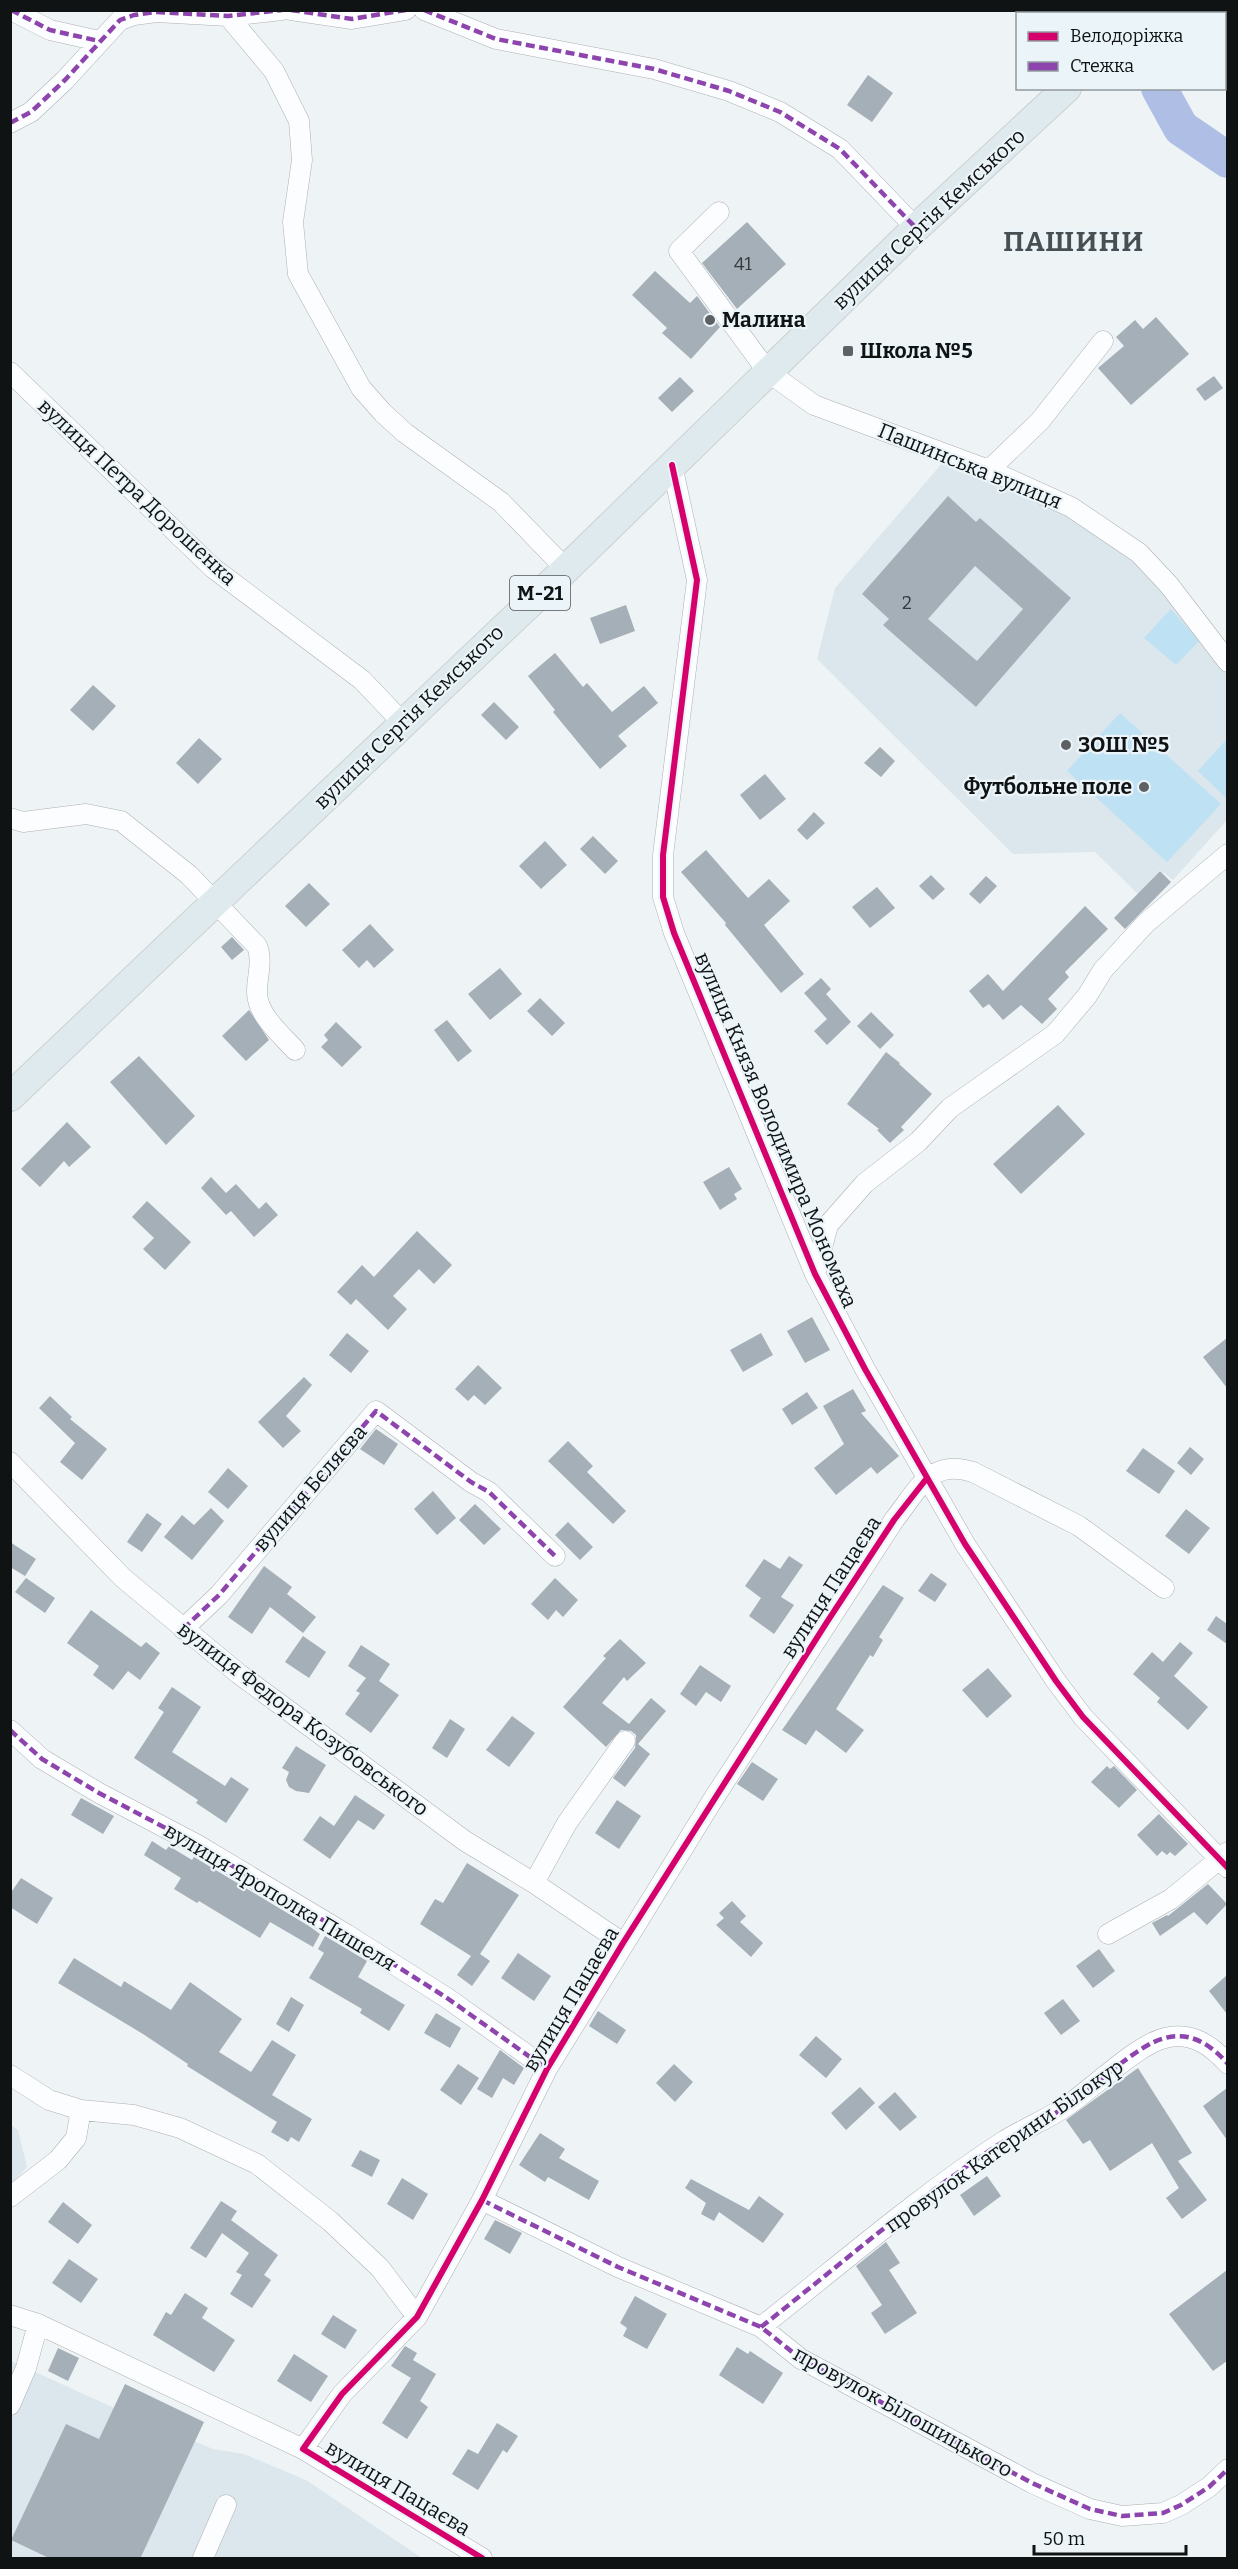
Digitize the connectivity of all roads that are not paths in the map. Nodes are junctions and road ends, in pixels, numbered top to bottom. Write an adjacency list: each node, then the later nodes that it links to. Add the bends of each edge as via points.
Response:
1 (11, 10): 7 (street, via 50,30)
2 (282, 10): 6 (street)
3 (291, 10): 4 (street, via 352,19)
4 (406, 10)
5 (424, 10): 11 (street, via 496,39 654,69 729,91 780,112 840,149)
6 (228, 16): 7 (street, via 156,12 134,15 120,20); 17 (street, via 274,71 299,121 302,160 293,222 298,274 361,388 405,433 501,502)
7 (99, 42): 9 (street, via 31,112)
8 (1066, 90): 11 (highway, вулиця Сергія Кемського / М-21)
9 (10, 123)
10 (719, 212): 14 (street, Пашинська вулиця, via 679,251)
11 (916, 228): 14 (highway, вулиця Сергія Кемського / М-21)
12 (1103, 341): 16 (street, via 1040,421)
13 (10, 372): 19 (street, вулиця Петра Дорошенка, via 213,568 362,680)
14 (768, 372): 15 (highway, вулиця Сергія Кемського / М-21); 16 (street, Пашинська вулиця, via 814,405)
15 (672, 465): 17 (highway, вулиця Сергія Кемського / М-21); 25 (street, вулиця Князя Володимира Мономаха, via 697,580 663,855 663,897 674,933)
16 (989, 470): 18 (street, Пашинська вулиця, via 1071,507 1139,553 1169,585)
17 (566, 569): 19 (highway, вулиця Сергія Кемського / М-21)
18 (1227, 662)
19 (403, 723): 22 (highway, вулиця Сергія Кемського / М-21)
20 (10, 818): 22 (street, via 23,822 86,814 121,821)
21 (1227, 854): 25 (street, via 1146,923 1103,970 1055,1034 950,1108 918,1142 865,1183 828,1226)
22 (216, 901): 23 (street, via 257,946 261,959 257,994 260,1005); 24 (highway, вулиця Сергія Кемського / М-21)
23 (295, 1050)
24 (10, 1096)
25 (815, 1274): 27 (street, вулиця Князя Володимира Мономаха)
26 (10, 1462): 30 (street, вулиця Федора Козубовського, via 123,1578)
27 (927, 1478): 29 (street, via 951,1467 973,1472 1079,1526); 33 (street, вулиця Князя Володимира Мономаха, via 965,1544 1083,1717); 36 (street, вулиця Пацаєва, via 894,1520 827,1622)
28 (555, 1556): 30 (street, вулиця Бєляєва, via 489,1492 376,1411 219,1595)
29 (1164, 1588)
30 (183, 1629): 34 (street, вулиця Федора Козубовського, via 465,1841)
31 (10, 1730): 38 (street, вулиця Ярополка Пишеля, via 42,1760 196,1844 346,1934)
32 (625, 1741): 34 (street, via 567,1823)
33 (1225, 1860): 35 (street, via 1170,1899)
34 (534, 1883): 36 (street, вулиця Федора Козубовського)
35 (1108, 1934)
36 (623, 1943): 38 (street, вулиця Пацаєва)
37 (1227, 2064): 46 (street, провулок Катерини Білокур, via 1203,2042 1191,2037 1180,2035 1150,2043 1067,2106 1005,2141 922,2201)
38 (548, 2069): 42 (street, вулиця Пацаєва)
39 (10, 2075): 40 (street, via 49,2100)
40 (81, 2110): 41 (street, via 76,2138 58,2160); 44 (street, via 134,2115 180,2128 257,2164 330,2221 380,2268)
41 (10, 2197)
42 (482, 2200): 44 (street, вулиця Пацаєва); 46 (street, провулок Білошицького, via 618,2267)
43 (10, 2315): 45 (street)
44 (417, 2317): 48 (street, вулиця Пацаєва, via 342,2394)
45 (38, 2324): 47 (street, via 26,2368); 48 (street)
46 (761, 2326): 49 (street, провулок Білошицького, via 801,2359 1032,2483 1090,2509 1122,2516 1164,2513 1209,2487)
47 (10, 2405)
48 (303, 2449): 52 (street, вулиця Пацаєва)
49 (1227, 2469)
50 (226, 2505): 51 (street)
51 (203, 2559)
52 (482, 2559)

